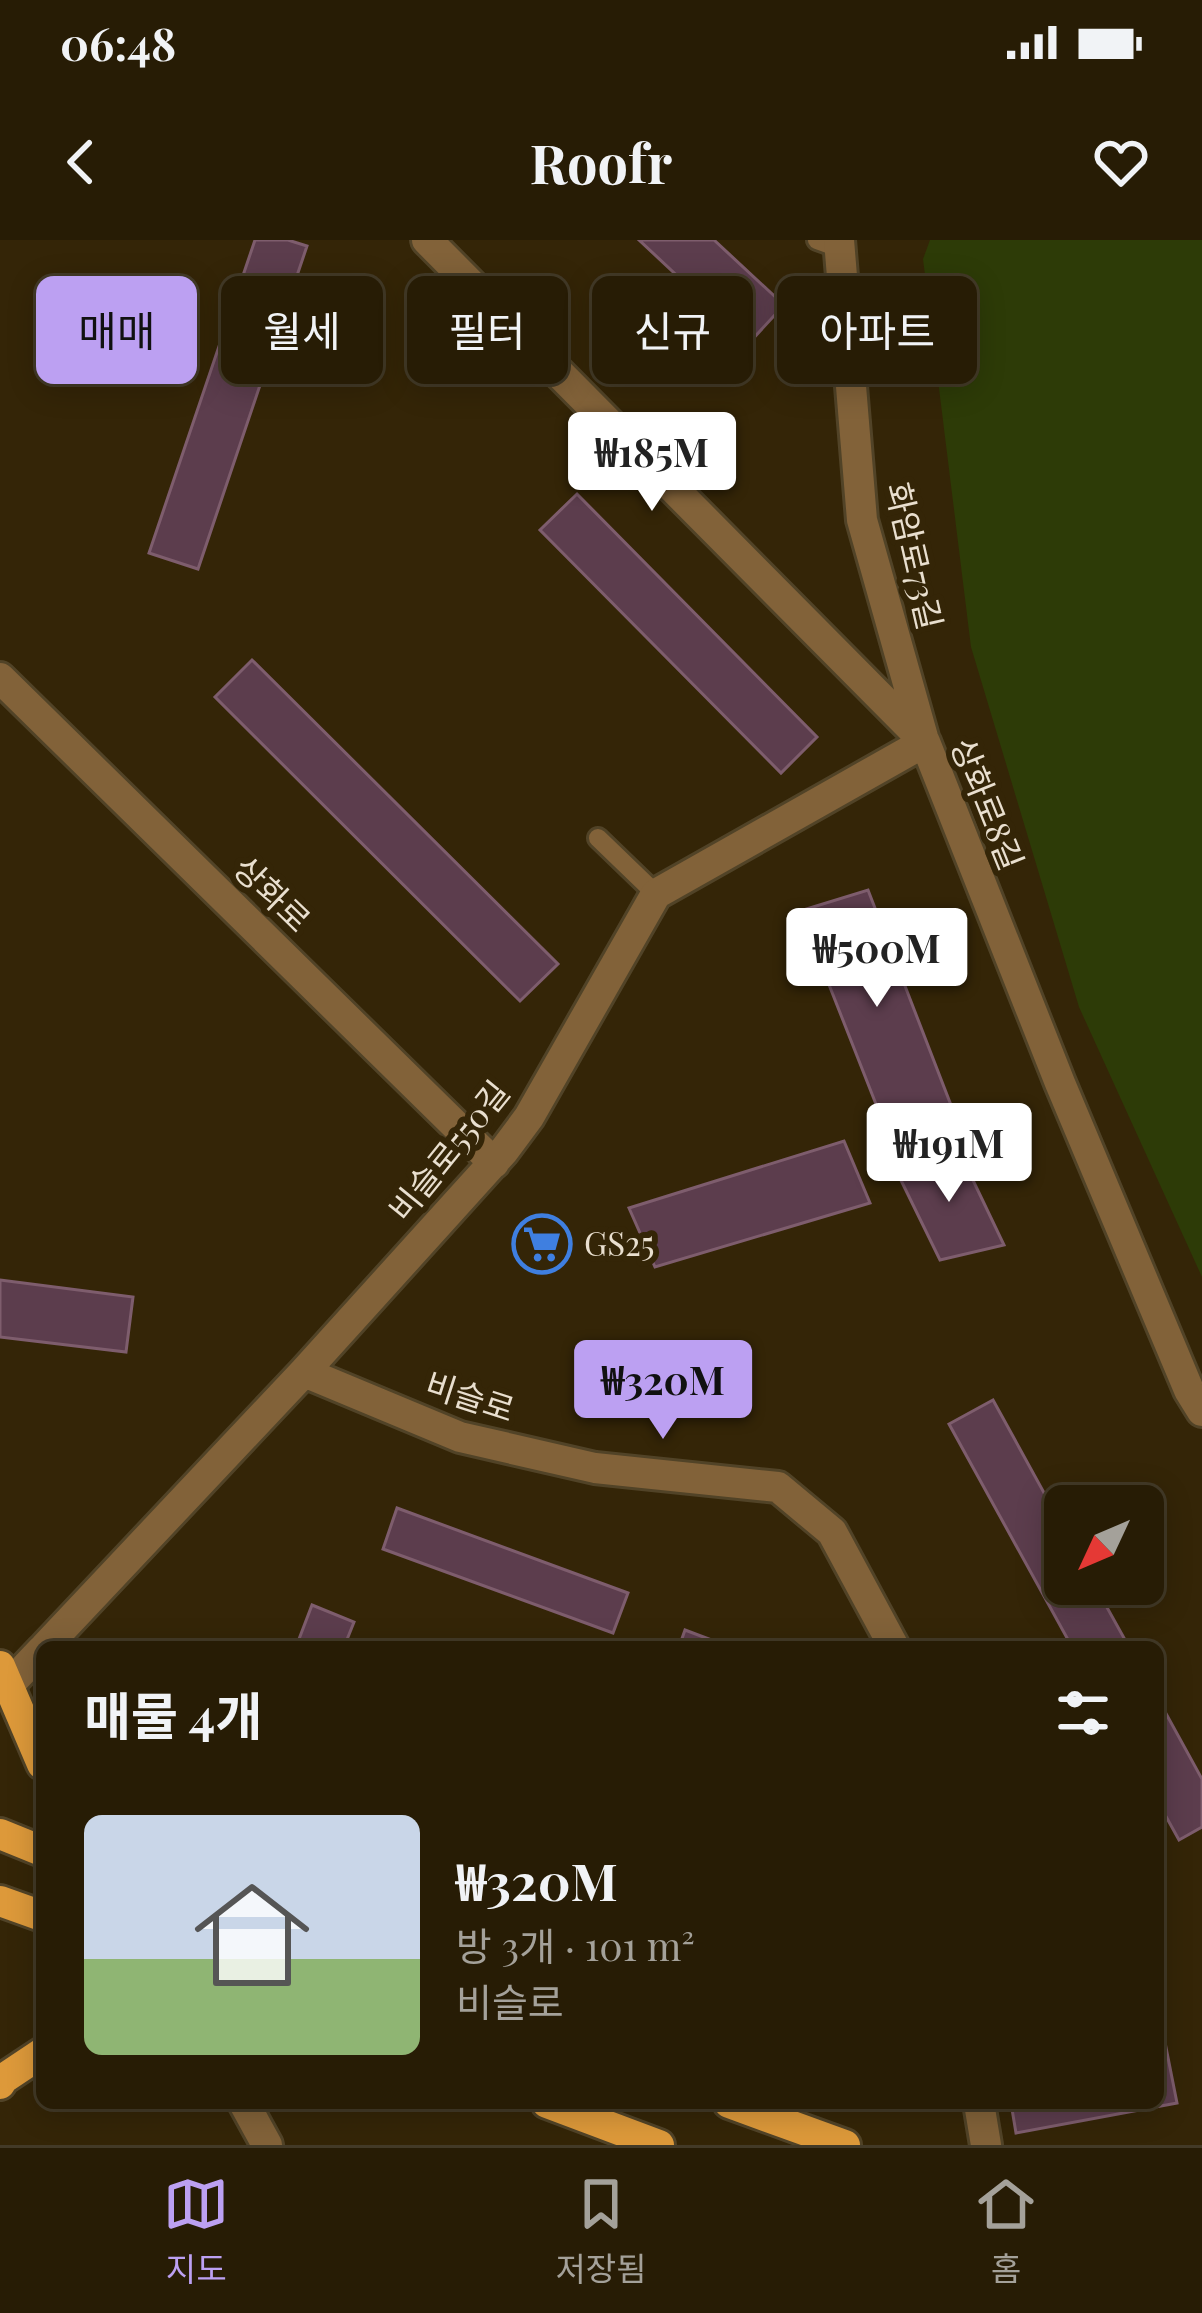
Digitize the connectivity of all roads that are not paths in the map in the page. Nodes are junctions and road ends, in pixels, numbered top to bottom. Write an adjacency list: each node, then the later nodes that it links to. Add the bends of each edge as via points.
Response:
1 (427, 240): 4 (street, 상화로8길)
2 (832, 243): 4 (street, 화암로73길, via 862,520)
3 (0, 678): 7 (street, 상화로)
4 (925, 742): 6 (street); 9 (street, 상화로8길)
5 (598, 838): 6 (lane)
6 (656, 894): 7 (street, 비슬로550길, via 530,1117)
7 (494, 1162): 8 (street, 비슬로550길)
8 (304, 1372): 10 (street, 비슬로550길); 11 (street, 비슬로, via 460,1437 595,1468 778,1487 832,1532)
9 (1202, 1411)
10 (50, 1641)
11 (891, 1641)
12 (36, 1653): 13 (street, 비슬로550길)
13 (4, 1676): 14 (main road)
14 (36, 1750)
15 (0, 1834): 16 (main road)
16 (36, 1849)
17 (0, 1901): 18 (main road)
18 (36, 1914)
19 (36, 2057): 20 (main road)
20 (0, 2084)
21 (247, 2109): 25 (street)
22 (563, 2109): 26 (main road)
23 (746, 2109): 27 (main road)
24 (981, 2109): 28 (street)
25 (267, 2145)
26 (659, 2145)
27 (845, 2145)
28 (986, 2145)

